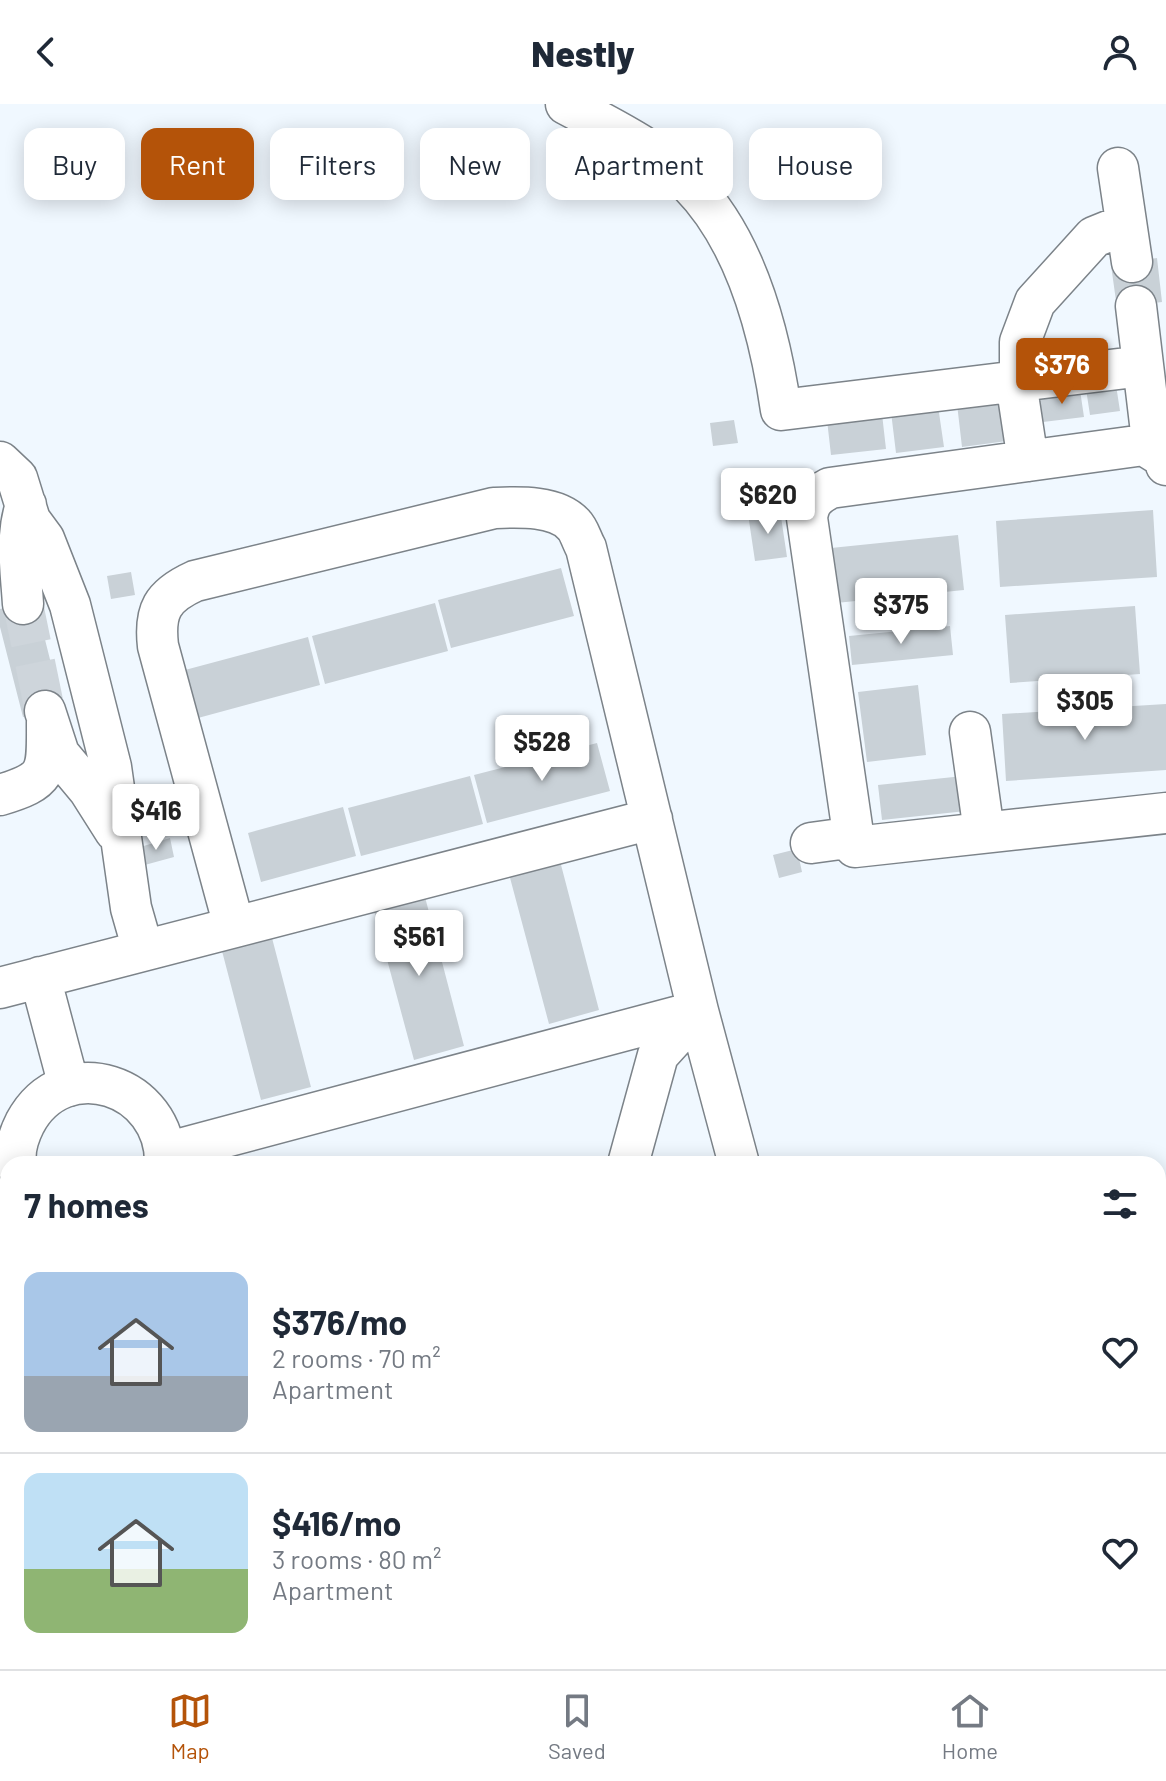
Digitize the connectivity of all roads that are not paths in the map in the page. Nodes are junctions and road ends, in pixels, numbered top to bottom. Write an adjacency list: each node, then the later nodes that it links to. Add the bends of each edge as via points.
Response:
1 (566, 104): 5 (lane, via 639,143 690,184 719,221 748,279 767,335 781,410)
2 (1118, 168): 5 (lane, via 1129,243 1094,237 1035,302 1020,342)
3 (1136, 306): 4 (lane)
4 (1143, 366): 5 (lane); 6 (lane)
5 (1018, 382): 7 (lane)
6 (1160, 457): 7 (lane, via 1144,445)
7 (1028, 461): 16 (lane, via 830,488 809,504)
8 (0, 462): 9 (lane, via 17,478)
9 (26, 505): 10 (lane, via 19,536); 18 (lane, via 70,605 102,725)
10 (23, 604)
11 (970, 732): 15 (lane)
12 (0, 795): 18 (lane, via 37,782 43,772 46,717 59,754 89,790)
13 (1166, 813): 15 (lane)
14 (652, 819): 19 (lane); 19 (lane, via 586,548 573,524 546,510 494,508 195,581 162,605 158,646); 23 (lane)
15 (984, 832): 16 (lane, via 855,847)
16 (855, 837): 17 (lane)
17 (811, 843)
18 (125, 849): 20 (lane, via 131,908)
19 (234, 926): 20 (lane)
20 (143, 950): 21 (lane)
21 (40, 977): 22 (lane); 24 (lane)
22 (0, 988)
23 (698, 1011): 27 (lane); 28 (lane, via 658,1055); 29 (lane)
24 (69, 1086): 25 (lane, via 47,1096 30,1113 19,1134); 26 (lane, via 119,1088 141,1102 157,1122)
25 (17, 1156)
26 (165, 1156)
27 (172, 1156)
28 (630, 1156)
29 (737, 1156)

